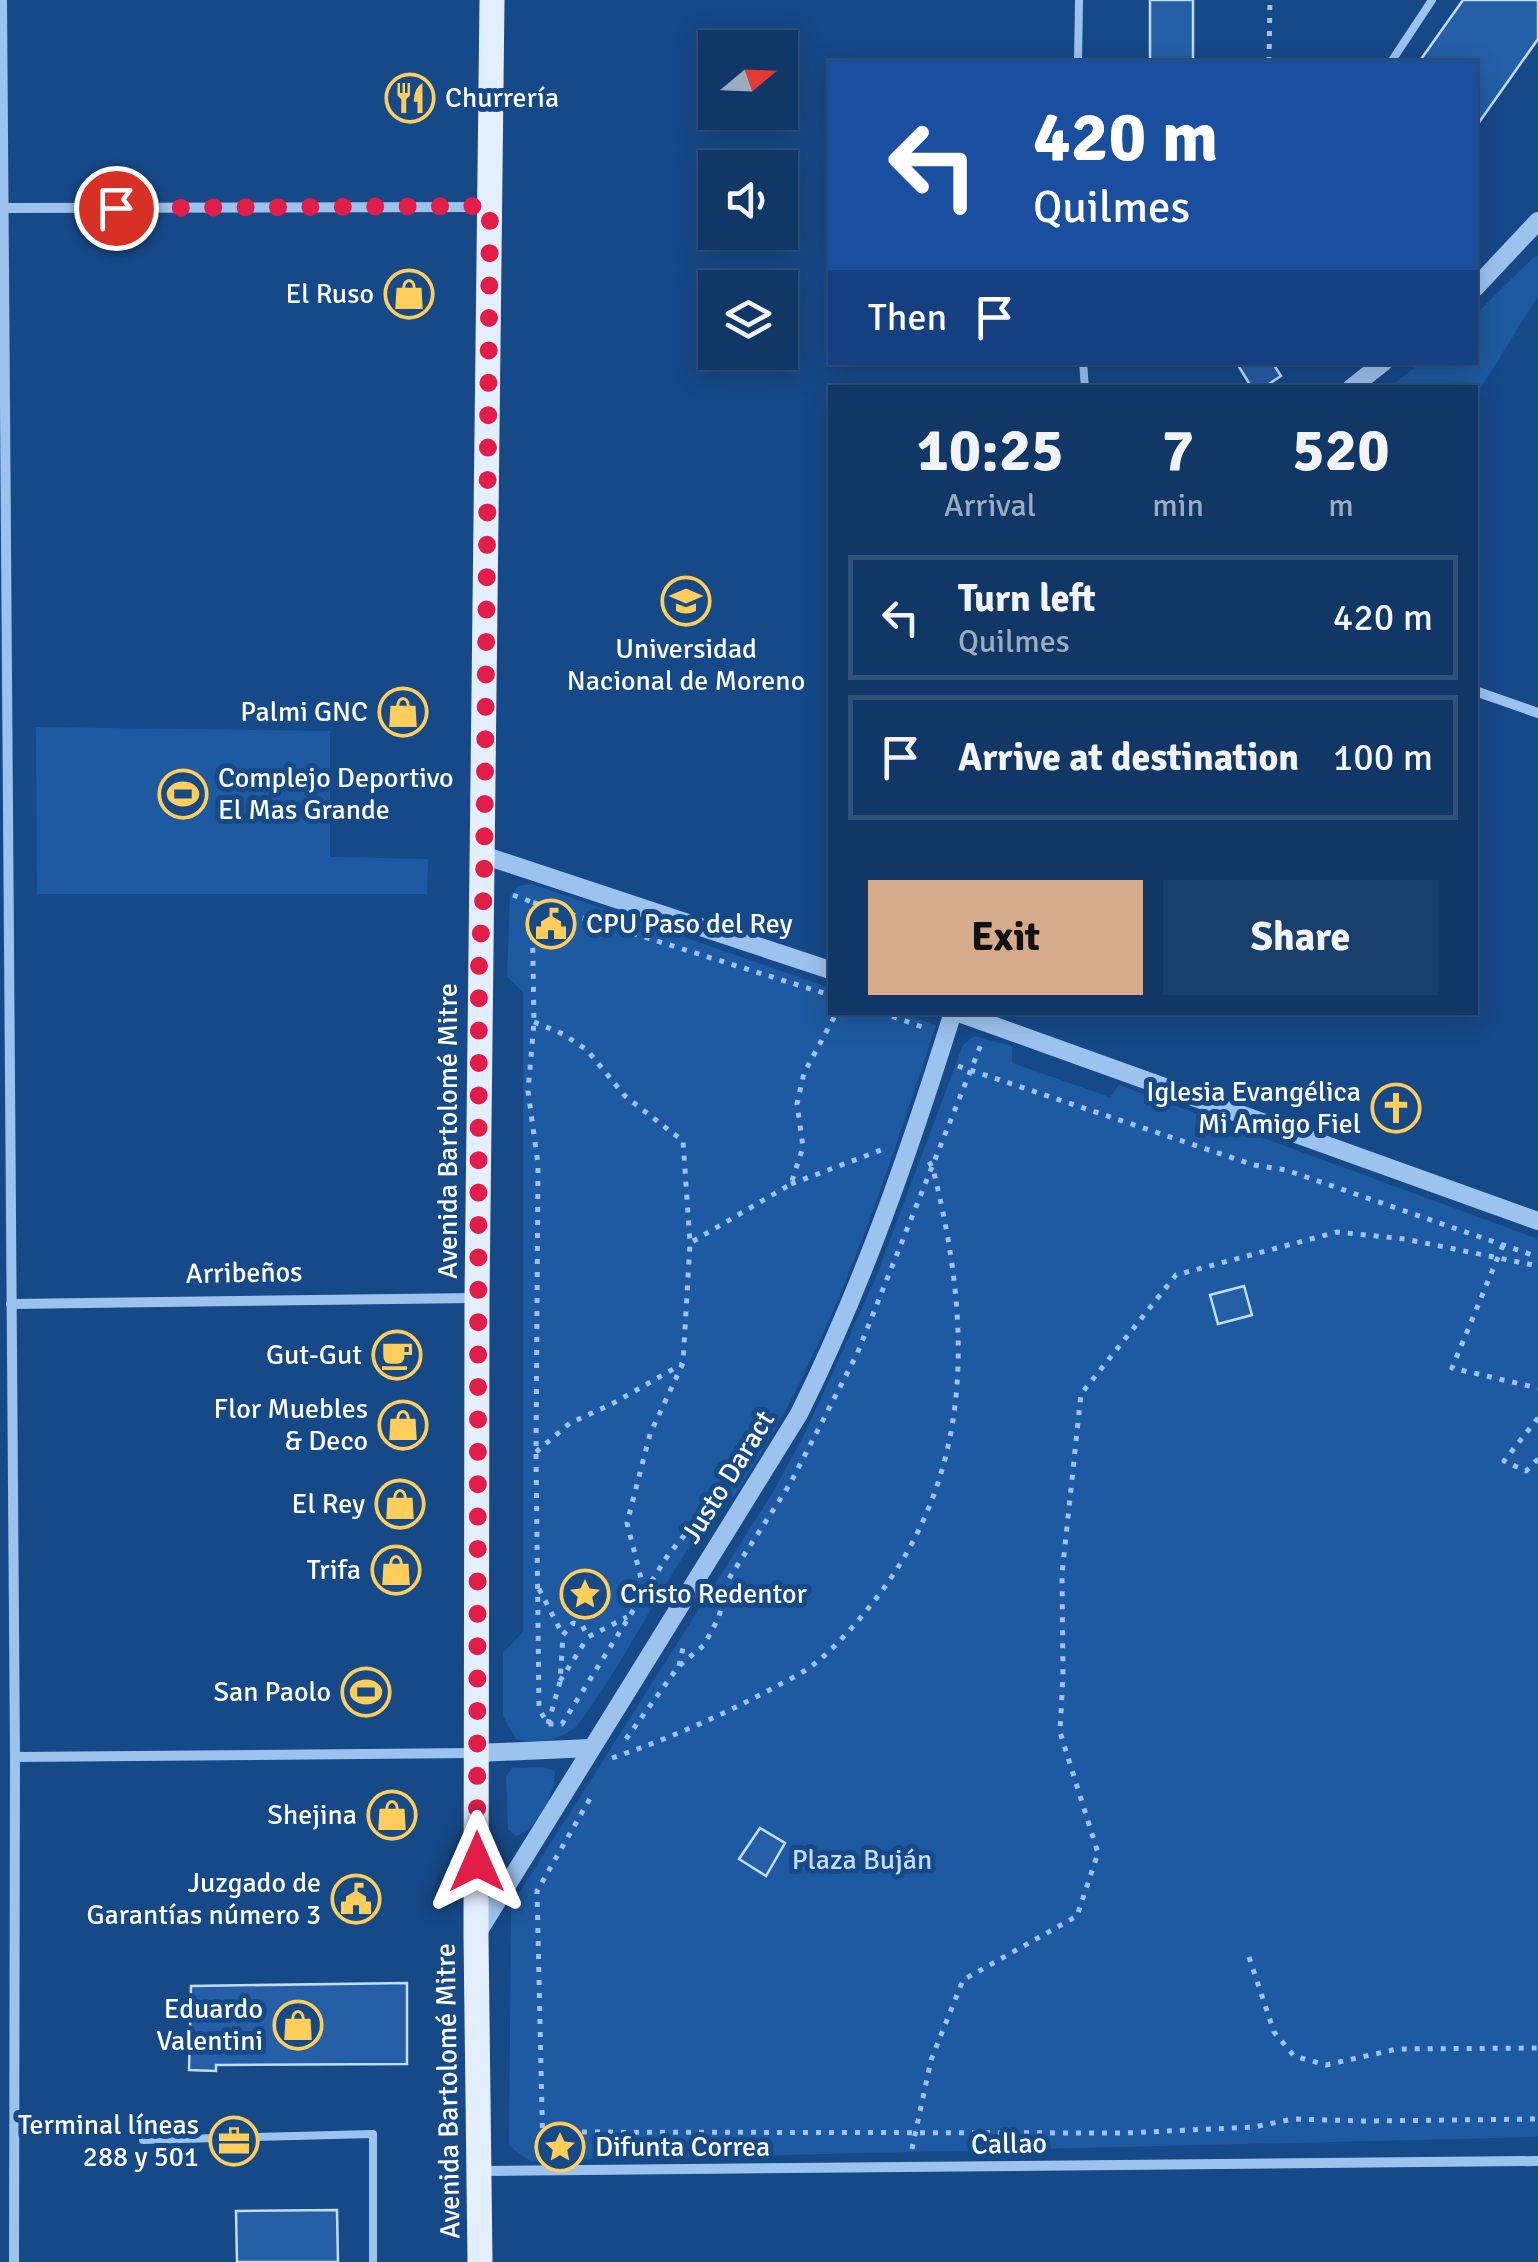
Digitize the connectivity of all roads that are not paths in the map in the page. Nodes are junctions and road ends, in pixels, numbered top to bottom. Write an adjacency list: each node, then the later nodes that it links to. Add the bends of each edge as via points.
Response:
1 (2, 0): 8 (street)
2 (492, 0): 7 (main road, Avenida Bartolomé Mitre)
3 (1079, 0): 5 (lane)
4 (1432, 0): 6 (lane)
5 (1078, 60)
6 (1392, 60)
7 (490, 206): 8 (street); 15 (main road, Avenida Bartolomé Mitre)
8 (4, 208): 21 (street)
9 (1538, 220): 10 (street)
10 (1478, 285)
11 (1380, 365): 12 (street)
12 (1355, 385)
13 (1478, 692): 14 (street)
14 (1538, 713)
15 (483, 855): 16 (street); 20 (main road, Avenida Bartolomé Mitre)
16 (828, 969)
17 (953, 1015): 22 (street, Justo Daract, via 849,1306 799,1414)
18 (962, 1015): 19 (street)
19 (1538, 1221)
20 (477, 1298): 21 (street, Arribeños); 23 (main road, Avenida Bartolomé Mitre)
21 (11, 1304): 24 (street)
22 (590, 1748): 23 (street); 25 (street, Justo Daract)
23 (478, 1753): 24 (street); 25 (main road, Avenida Bartolomé Mitre)
24 (14, 1757): 29 (street)
25 (476, 1935): 28 (main road, Avenida Bartolomé Mitre)
26 (143, 2140): 30 (lane, via 373,2134)
27 (1538, 2161): 28 (street, Callao)
28 (480, 2171): 31 (main road, Avenida Bartolomé Mitre)
29 (14, 2262)
30 (373, 2262)
31 (480, 2262)

